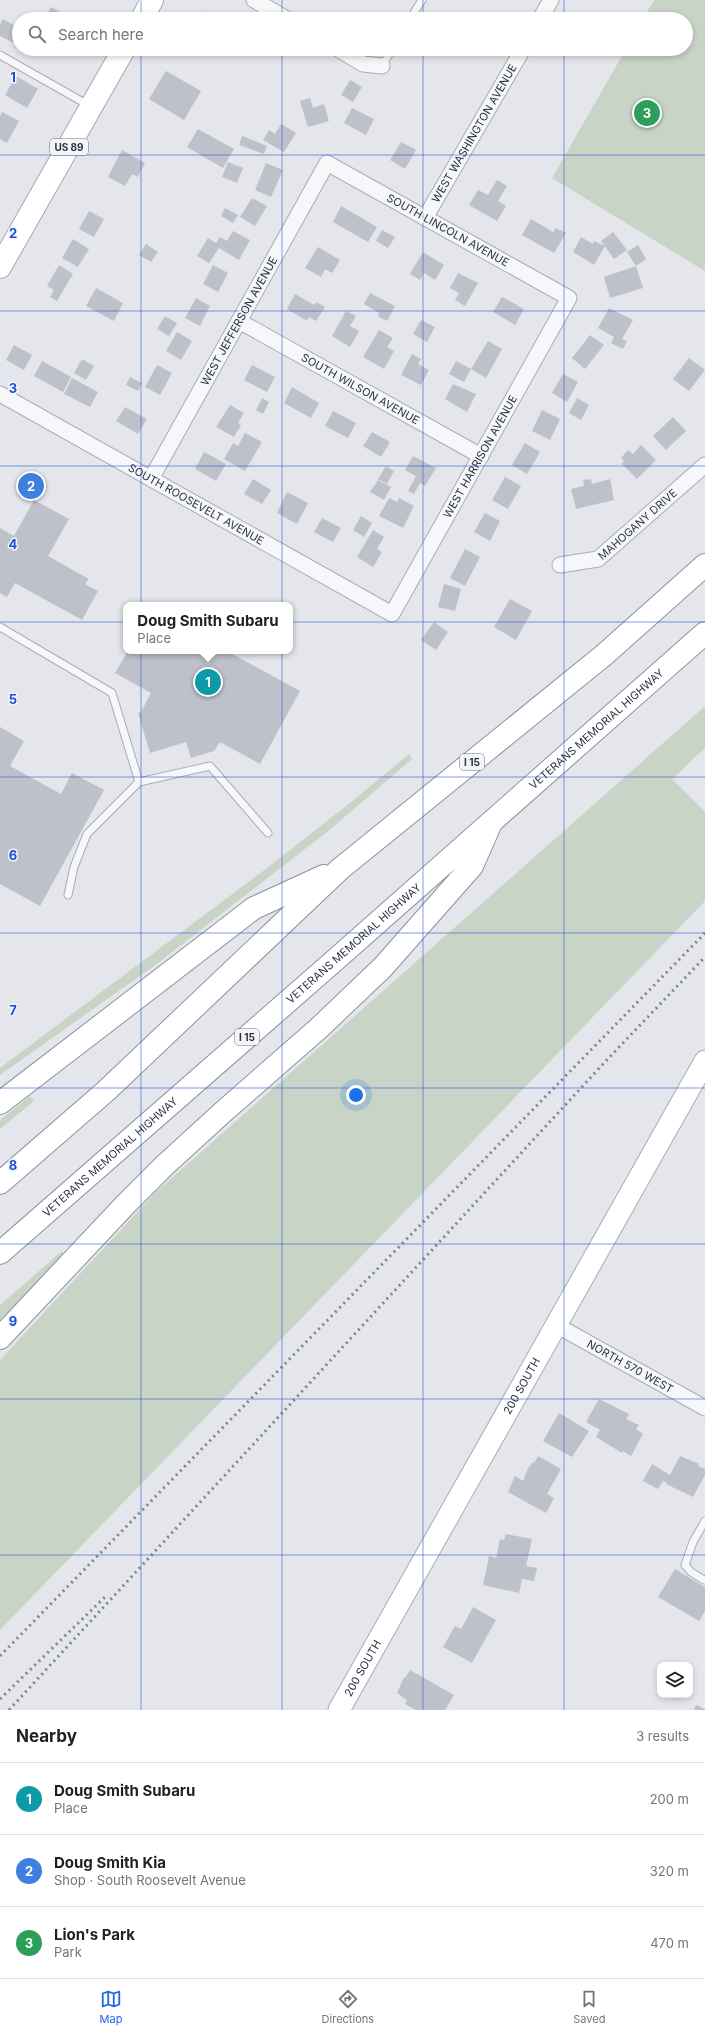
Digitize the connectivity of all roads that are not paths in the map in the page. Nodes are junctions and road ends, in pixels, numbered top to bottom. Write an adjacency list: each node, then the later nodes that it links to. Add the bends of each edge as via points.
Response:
1 (152, 0): 5 (main road)
2 (254, 0): 6 (street)
3 (422, 0): 7 (lane)
4 (551, 0): 8 (street)
5 (146, 12)
6 (275, 12)
7 (414, 12)
8 (544, 12)
9 (0, 56): 15 (lane)
10 (120, 56): 15 (main road, US 89)
11 (350, 56): 14 (street, via 363,64)
12 (388, 56): 14 (lane)
13 (518, 56): 17 (street, WEST WASHINGTON AVENUE)
14 (382, 66)
15 (92, 107): 18 (main road, US 89)
16 (327, 163): 17 (street, SOUTH LINCOLN AVENUE); 20 (street, WEST JEFFERSON AVENUE)
17 (425, 218): 19 (street, SOUTH LINCOLN AVENUE)
18 (0, 267)
19 (569, 298): 22 (street, WEST HARRISON AVENUE)
20 (239, 321): 22 (street, SOUTH WILSON AVENUE); 24 (street, WEST JEFFERSON AVENUE)
21 (0, 394): 24 (street, SOUTH ROOSEVELT AVENUE)
22 (481, 456): 27 (street, WEST HARRISON AVENUE)
23 (705, 465): 25 (street, MAHOGANY DRIVE, via 598,559)
24 (152, 479): 27 (street, SOUTH ROOSEVELT AVENUE)
25 (560, 565)
26 (705, 565): 33 (main road, I 15, via 604,655)
27 (392, 614)
28 (0, 627): 30 (lane, via 112,693)
29 (705, 633): 31 (main road, VETERANS MEMORIAL HIGHWAY / I 15)
30 (139, 782): 32 (lane, via 210,766); 34 (lane, via 87,834 74,867)
31 (492, 820): 38 (main road, VETERANS MEMORIAL HIGHWAY / I 15); 40 (main road, via 472,866 383,967 319,1028 165,1165)
32 (268, 833)
33 (340, 869): 36 (main road, via 254,908); 37 (main road, I 15, via 106,1092)
34 (68, 895)
35 (705, 1061): 39 (street, 200 SOUTH)
36 (0, 1103)
37 (0, 1183)
38 (0, 1253)
39 (556, 1325): 41 (street, NORTH 570 WEST); 44 (street, 200 SOUTH)
40 (0, 1338)
41 (705, 1408)
42 (705, 1521): 43 (lane, via 693,1542 685,1565)
43 (704, 1580)
44 (339, 1710)

